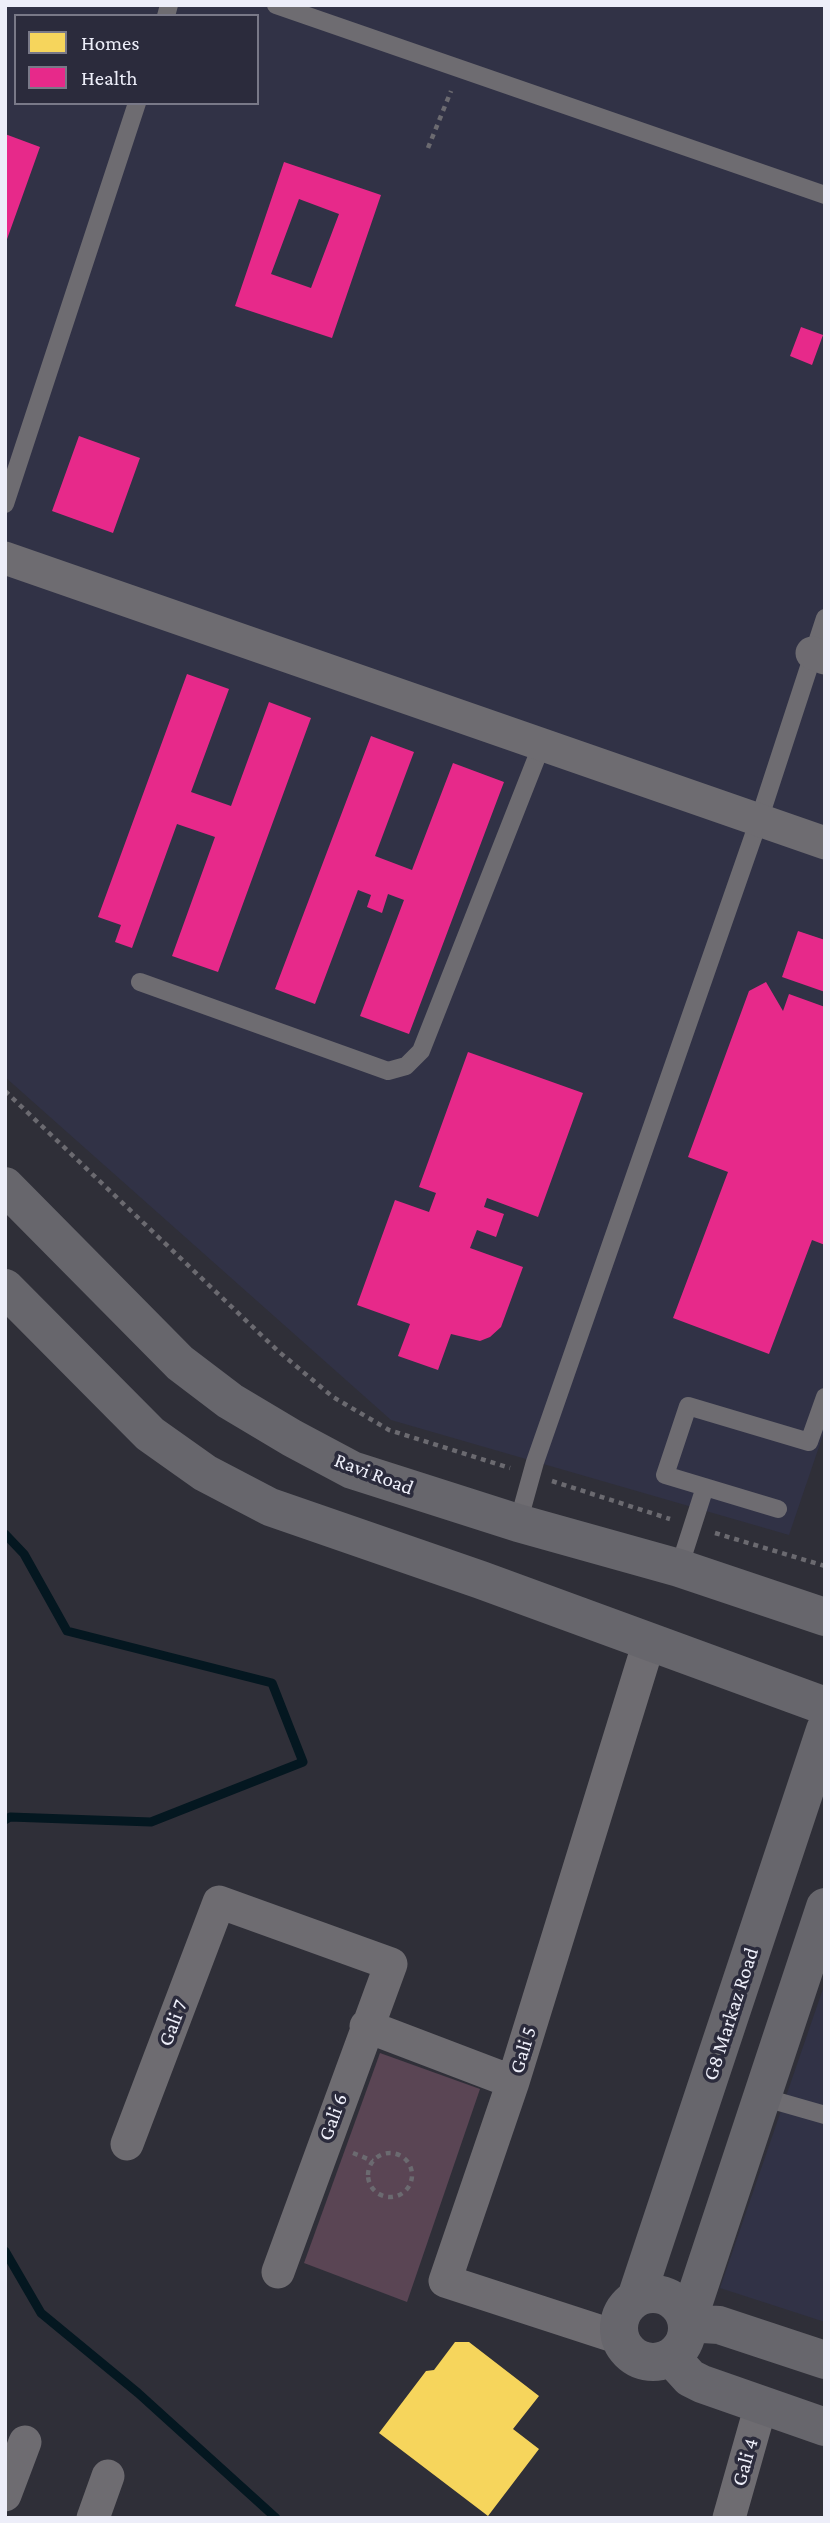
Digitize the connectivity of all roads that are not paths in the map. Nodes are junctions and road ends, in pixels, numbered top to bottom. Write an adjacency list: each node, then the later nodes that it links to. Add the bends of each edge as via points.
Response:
1 (276, 5): 3 (lane)
2 (136, 105): 4 (lane)
3 (825, 195)
4 (5, 504)
5 (5, 558): 8 (street)
6 (825, 618): 7 (lane)
7 (818, 655): 9 (lane)
8 (542, 744): 9 (street); 11 (lane, via 421,1051 406,1066 388,1071)
9 (759, 820): 10 (street); 17 (lane)
10 (825, 843)
11 (141, 982)
12 (5, 1186): 17 (street, Ravi Road, via 180,1363 230,1401 352,1469)
13 (5, 1288): 20 (street, via 150,1434 205,1473 270,1507)
14 (825, 1397): 15 (lane, via 809,1442 688,1406 665,1475)
15 (705, 1487): 16 (lane); 18 (lane)
16 (778, 1509)
17 (518, 1523): 18 (street, Ravi Road)
18 (679, 1568): 19 (street, Ravi Road)
19 (825, 1617)
20 (649, 1642): 21 (street); 26 (street, Gali 5)
21 (825, 1706)
22 (825, 1730): 31 (street, G8 Markaz Road)
23 (825, 1908): 27 (street)
24 (391, 1964): 25 (street, Gali 6); 29 (street, Gali 7, via 219,1902)
25 (366, 2026): 26 (street); 30 (street, Gali 6)
26 (513, 2082): 33 (street, Gali 5, via 445,2281)
27 (762, 2097): 28 (lane); 32 (street)
28 (825, 2115)
29 (127, 2144)
30 (278, 2272)
31 (636, 2298): 32 (street, via 647,2294 668,2297 684,2312); 33 (street, via 621,2315)
32 (687, 2323): 34 (street, via 684,2344); 35 (street, via 719,2325)
33 (620, 2338): 34 (street, via 633,2357 644,2362)
34 (671, 2357): 36 (street, via 690,2378)
35 (825, 2360)
36 (761, 2405): 37 (street); 42 (street, Gali 4)
37 (825, 2427)
38 (25, 2442): 40 (street)
39 (108, 2476): 41 (street)
40 (5, 2496)
41 (93, 2518)
42 (729, 2518)

